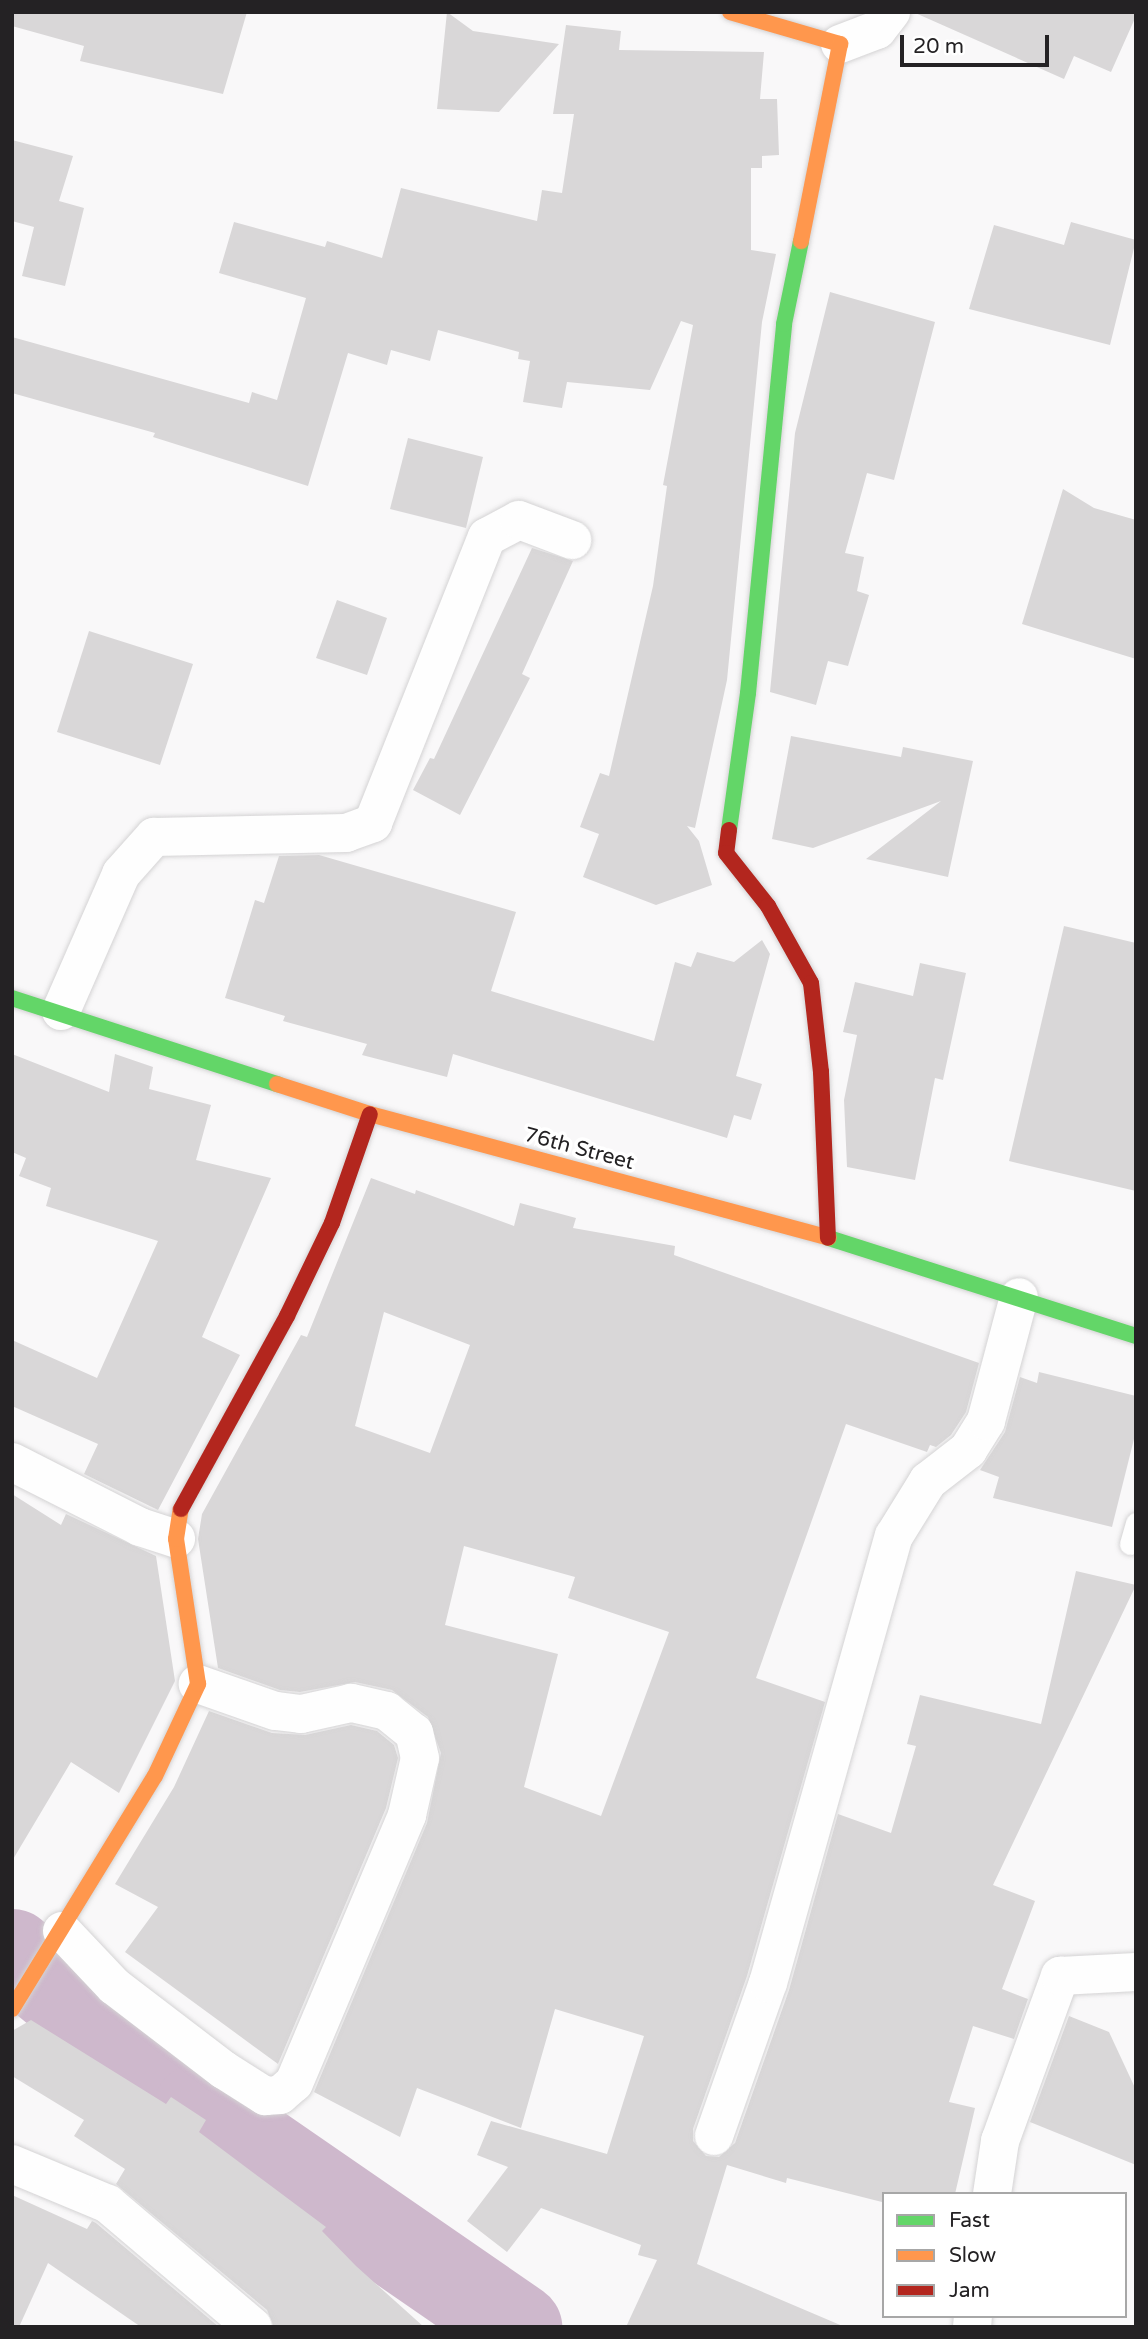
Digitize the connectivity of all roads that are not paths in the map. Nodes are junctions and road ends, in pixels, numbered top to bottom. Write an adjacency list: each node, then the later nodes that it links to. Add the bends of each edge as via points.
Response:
1 (730, 12): 3 (street)
2 (891, 12): 3 (street, via 877,30)
3 (840, 44): 8 (street, via 784,324 748,693 726,853 768,906 811,983 821,1072)
4 (572, 540): 6 (street, via 519,520 487,537 373,823 346,833 154,837 121,874)
5 (12, 998): 6 (street, 76th Street)
6 (61, 1011): 7 (street, 76th Street)
7 (370, 1114): 8 (street, 76th Street); 13 (street, via 332,1223 287,1316 184,1499)
8 (828, 1238): 9 (street, 76th Street)
9 (1019, 1297): 10 (street, 76th Street); 19 (street, via 986,1421 968,1450 928,1481 894,1536 768,1983)
10 (1136, 1336)
11 (12, 1462): 13 (street, via 139,1527)
12 (1136, 1523): 14 (lane)
13 (176, 1539): 15 (street)
14 (1130, 1544)
15 (198, 1684): 16 (street, via 155,1776); 16 (street, via 275,1711 301,1714 351,1703 387,1711 414,1733 420,1758 407,1815 289,2090 265,2096 224,2070)
16 (58, 1939): 18 (street)
17 (1136, 1972): 21 (street, via 1060,1976 1000,2141)
18 (21, 1989)
19 (714, 2136)
20 (12, 2164): 22 (street, via 108,2204)
21 (992, 2192)
22 (253, 2327)

